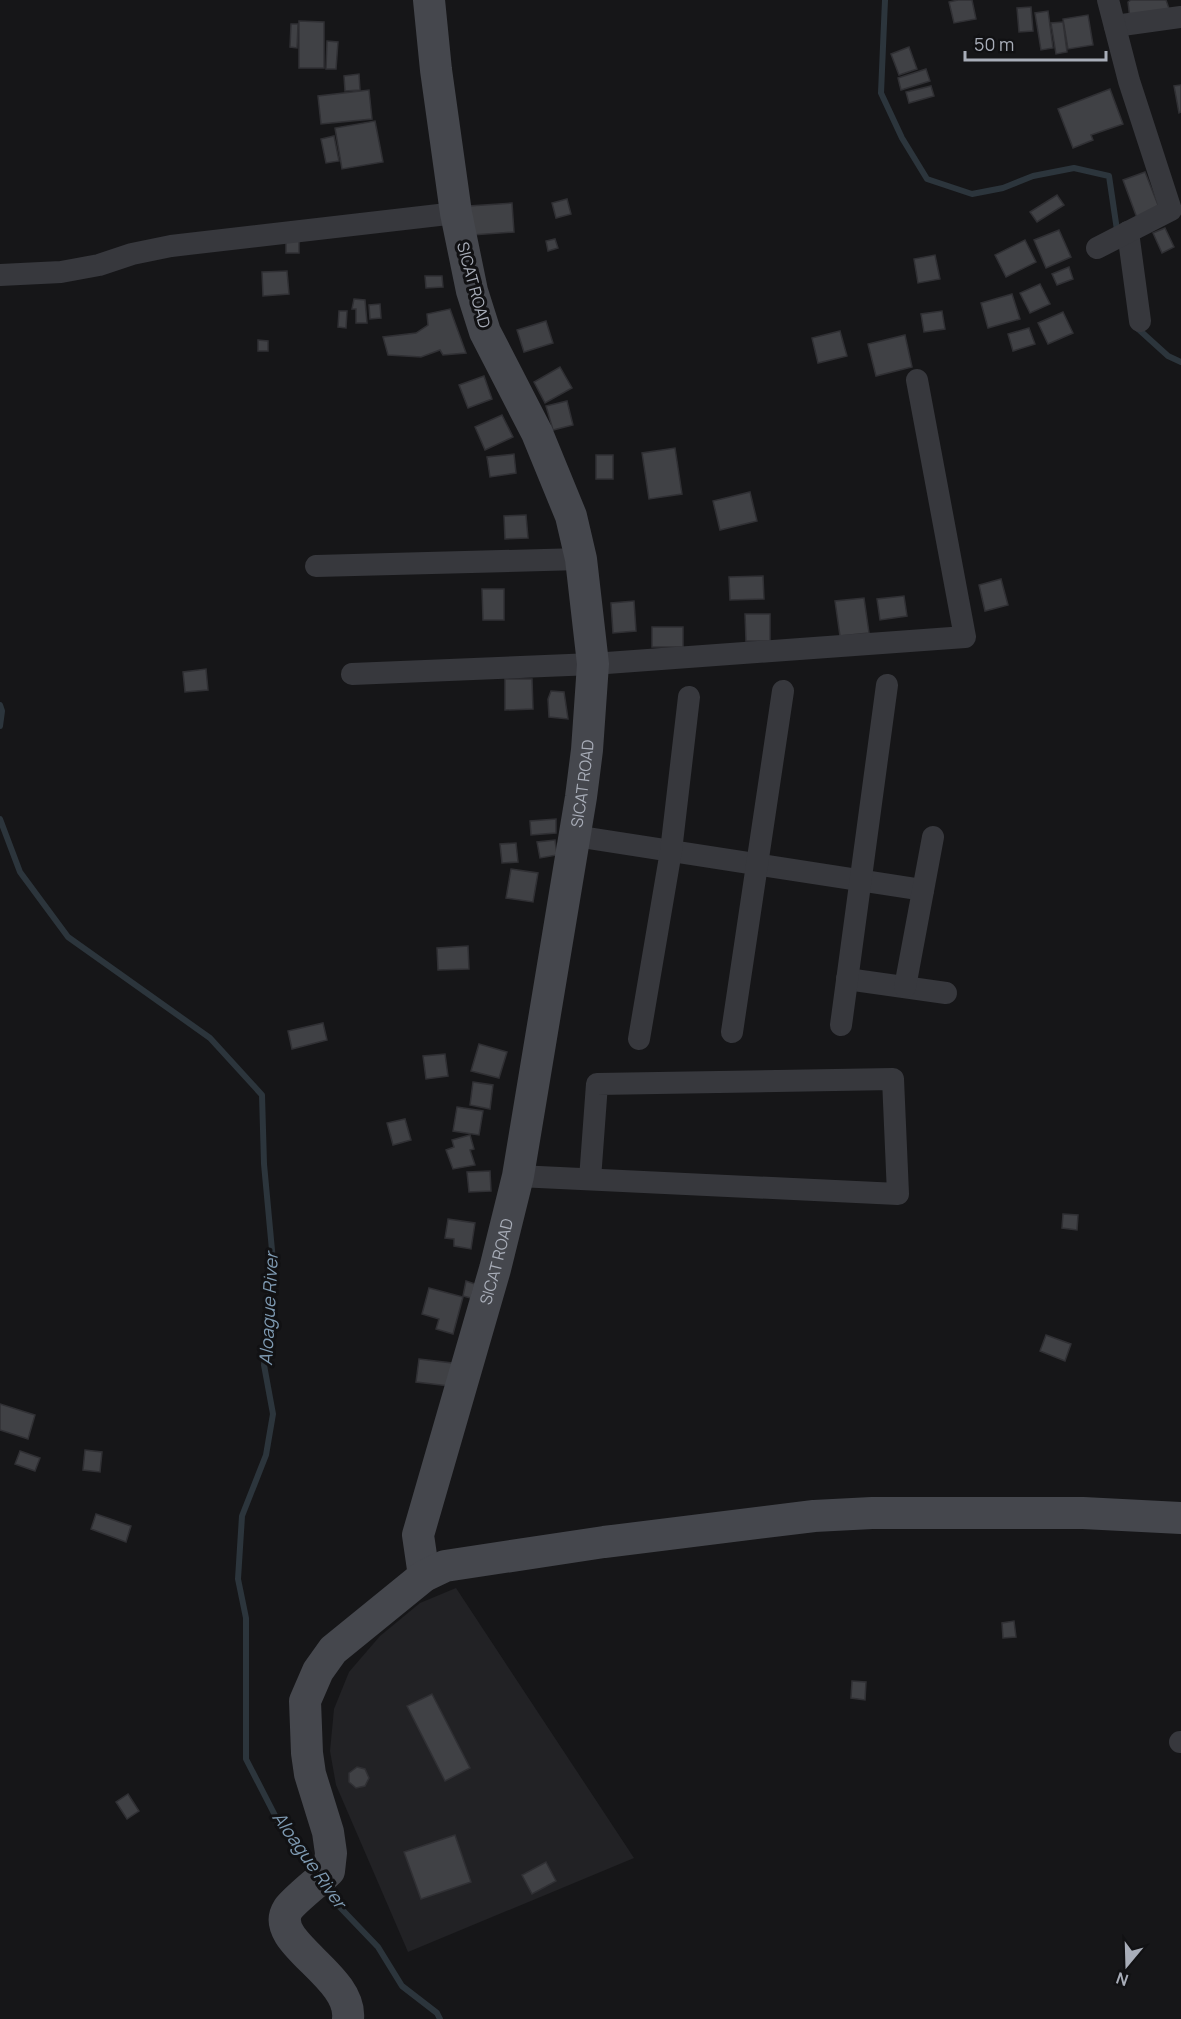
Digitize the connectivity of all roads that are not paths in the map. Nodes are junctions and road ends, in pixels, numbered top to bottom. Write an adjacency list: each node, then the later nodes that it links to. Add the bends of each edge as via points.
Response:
1 (429, 0): 5 (street, SICAT ROAD)
2 (1108, 0): 4 (street)
3 (1181, 17): 4 (street)
4 (1115, 26): 6 (street, via 1171,210)
5 (456, 213): 8 (street, via 171,246 61,272); 11 (street, SICAT ROAD, via 485,332 537,433 571,516)
6 (1128, 232): 7 (street); 9 (street)
7 (1097, 248)
8 (0, 275)
9 (1140, 321)
10 (917, 380): 13 (street, via 965,637)
11 (581, 559): 12 (street); 13 (street, SICAT ROAD)
12 (316, 566)
13 (592, 664): 14 (street); 18 (street, SICAT ROAD, via 587,750)
14 (352, 674)
15 (887, 685): 22 (street)
16 (783, 691): 21 (street)
17 (689, 697): 20 (street)
18 (575, 836): 20 (street); 30 (street, SICAT ROAD)
19 (933, 837): 23 (street)
20 (670, 851): 21 (street); 29 (street)
21 (757, 864): 22 (street); 28 (street)
22 (860, 880): 23 (street); 24 (street)
23 (923, 890): 25 (street)
24 (847, 979): 25 (street); 27 (street)
25 (905, 987): 26 (street)
26 (946, 993)
27 (840, 1025)
28 (732, 1032)
29 (639, 1039)
30 (518, 1176): 31 (street); 33 (street, SICAT ROAD, via 418,1535)
31 (590, 1179): 31 (street, via 898,1194 893,1079 597,1084)
32 (1181, 1518): 33 (street, via 1083,1513 814,1516 456,1564)
33 (424, 1576): 34 (street, via 333,1650 318,1671 305,1701 310,1774 328,1832 330,1871 288,1909 285,1922 289,1937 332,1979 349,2008)
34 (348, 2019)

